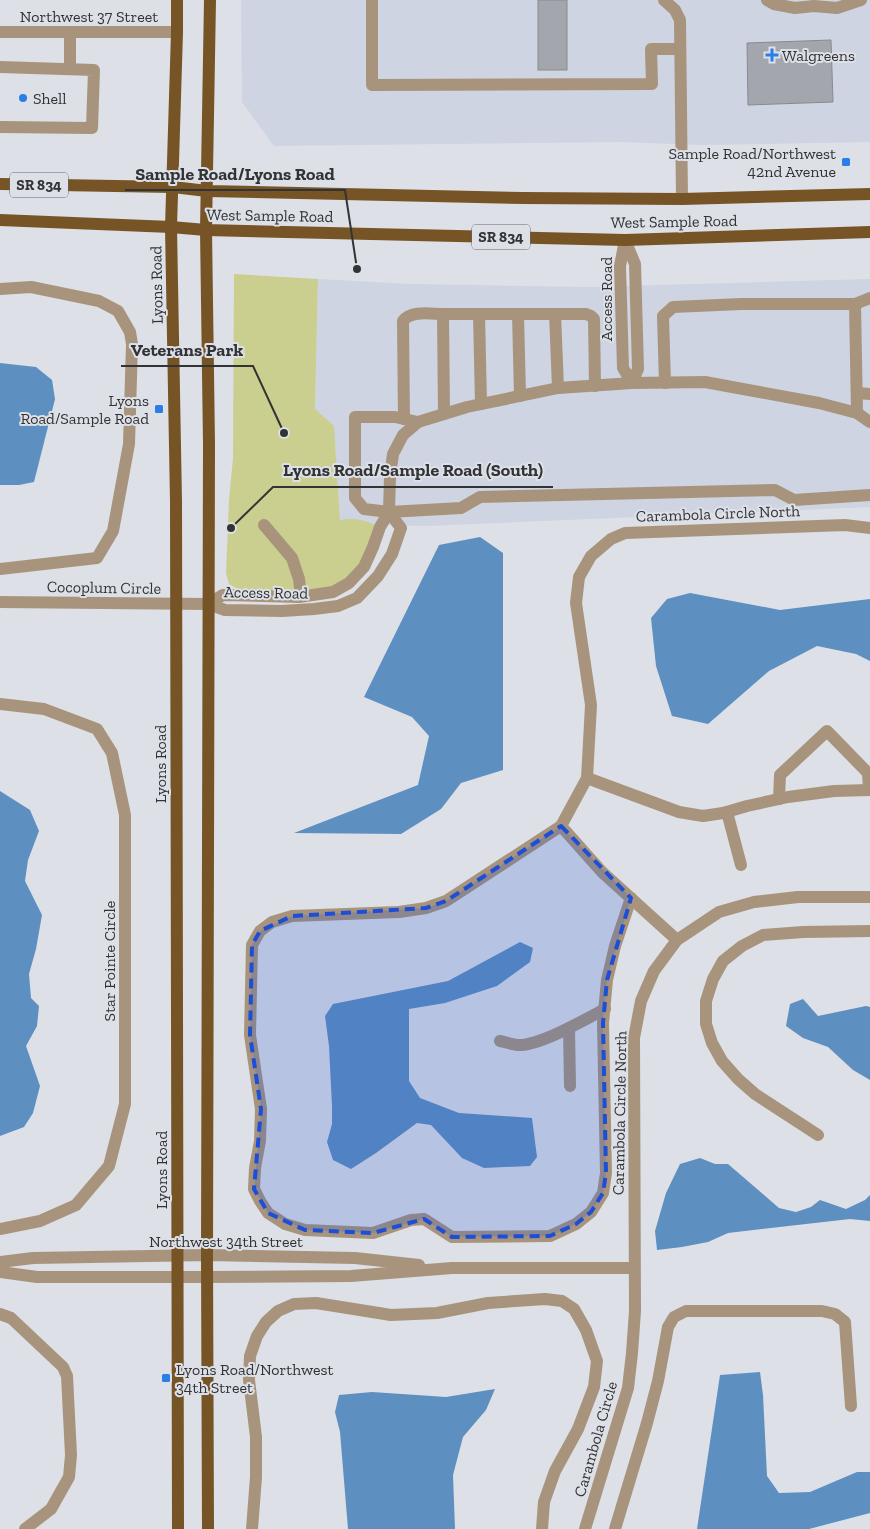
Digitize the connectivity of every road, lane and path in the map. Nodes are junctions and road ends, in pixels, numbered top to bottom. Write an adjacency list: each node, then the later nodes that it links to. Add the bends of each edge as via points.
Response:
1 (177, 0): 9 (main road, Lyons Road)
2 (210, 0): 16 (main road)
3 (372, 0): 10 (street, via 372,85 652,84 651,49)
4 (664, 0): 10 (street, via 680,20)
5 (767, 0): 6 (street, via 796,8 837,8)
6 (861, 0)
7 (0, 32): 8 (street, Northwest 37 Street)
8 (70, 32): 9 (street, Northwest 37 Street); 12 (street)
9 (177, 32): 15 (main road, Lyons Road)
10 (680, 49): 18 (street)
11 (0, 68): 12 (street)
12 (70, 69): 13 (street, via 94,70 92,128)
13 (0, 127)
14 (0, 184): 15 (main road, West Sample Road / SR 834)
15 (173, 187): 16 (main road, West Sample Road / SR 834); 20 (main road, Lyons Road)
16 (207, 191): 18 (main road, West Sample Road / SR 834); 21 (main road)
17 (870, 194): 18 (main road, West Sample Road / SR 834)
18 (682, 199)
19 (0, 220): 20 (main road, West Sample Road / SR 834)
20 (171, 228): 21 (main road, West Sample Road / SR 834); 51 (main road, Lyons Road)
21 (206, 230): 23 (main road, West Sample Road / SR 834); 52 (main road)
22 (870, 232): 23 (main road, West Sample Road / SR 834)
23 (624, 240): 31 (street, Access Road, via 635,264 638,369)
24 (0, 289): 48 (street, Cocoplum Circle, via 32,287 99,300 118,312 130,332 132,344 129,444 113,531 97,558)
25 (870, 298): 26 (street)
26 (854, 304): 32 (street, via 673,307 663,316); 35 (street)
27 (443, 314): 28 (street); 40 (street); 41 (street, via 412,314 403,321)
28 (479, 314): 29 (street); 38 (street)
29 (518, 314): 30 (street); 37 (street)
30 (555, 314): 33 (street, via 586,314 594,320); 34 (street)
31 (632, 383): 32 (street, Access Road); 33 (street, Access Road)
32 (664, 383): 39 (street, Access Road, via 705,382)
33 (595, 386): 34 (street, Access Road)
34 (558, 388): 37 (street, Access Road)
35 (857, 393): 36 (street); 39 (street)
36 (870, 394)
37 (520, 396): 38 (street, Access Road)
38 (481, 404): 40 (street, Access Road)
39 (857, 413): 43 (street, Access Road)
40 (444, 414): 42 (street, Access Road)
41 (404, 419): 42 (street); 45 (street, via 354,417 354,498 364,509)
42 (418, 422): 45 (street, Access Road, via 403,435 393,454)
43 (870, 422)
44 (870, 495): 45 (street, via 794,500 775,490 480,497 461,508)
45 (389, 512): 49 (street, Access Road, via 364,567 349,583 333,592); 52 (street, Access Road, via 400,528 392,554 378,576 357,598 338,606 306,610 225,610)
46 (264, 526): 49 (street, via 292,558)
47 (870, 528): 54 (street, Carambola Circle North, via 845,525 625,533 610,540 591,556 580,577 576,603 591,705)
48 (0, 569)
49 (301, 596): 52 (street, Access Road, via 223,596)
50 (0, 602): 51 (street, Cocoplum Circle)
51 (176, 604): 52 (street, Cocoplum Circle); 71 (main road, Lyons Road)
52 (208, 604): 70 (main road)
53 (0, 704): 69 (street, Star Pointe Circle, via 44,709 97,729 112,753 124,815 126,1104 109,1166 76,1205 40,1221)
54 (587, 778): 57 (street, via 680,812 703,816); 58 (street, Carambola Circle North)
55 (870, 790): 56 (street, via 834,791); 56 (street, via 868,773 827,731 780,775)
56 (779, 799): 57 (street)
57 (727, 812): 59 (street)
58 (561, 826): 61 (street); 64 (street, via 446,901 426,908 292,916 272,922 260,931 252,945 250,1035 260,1109 254,1189 260,1201 268,1213 285,1224 305,1230 373,1233 424,1219 452,1237 550,1236 576,1224 591,1212 603,1193 606,1173)
59 (741, 865)
60 (870, 897): 63 (street, Carambola Circle North, via 798,897 754,902 719,912)
61 (630, 898): 63 (street); 64 (street, via 607,980)
62 (870, 932): 68 (street, via 763,935 723,961 706,1000 706,1024 722,1061 756,1094)
63 (677, 940): 74 (street, Carambola Circle North, via 654,972 641,1000 634,1038)
64 (605, 1009): 65 (street)
65 (569, 1028): 66 (street, via 535,1042 518,1045); 67 (street)
66 (500, 1041)
67 (570, 1086)
68 (818, 1135)
69 (0, 1229)
70 (207, 1255): 71 (street, Northwest 34th Street); 73 (street, Northwest 34th Street, via 355,1258); 77 (main road)
71 (178, 1256): 72 (street, Northwest 34th Street, via 33,1258); 76 (main road, Lyons Road)
72 (0, 1262)
73 (452, 1268): 74 (street, Northwest 34th Street); 77 (street, Northwest 34th Street, via 351,1276)
74 (634, 1268): 85 (street, Carambola Circle, via 635,1311 628,1388)
75 (0, 1272): 76 (street, Northwest 34th Street, via 37,1277)
76 (178, 1277): 77 (street, Northwest 34th Street); 81 (main road, Lyons Road)
77 (207, 1277): 82 (main road)
78 (0, 1314): 80 (street, via 11,1318 63,1367 67,1376 69,1477 50,1509)
79 (851, 1406): 86 (street, via 845,1322 835,1314 822,1311 686,1311 674,1317 668,1327 647,1424)
80 (25, 1529)
81 (178, 1529)
82 (208, 1529)
83 (252, 1529): 84 (street, via 256,1437 249,1380 250,1356 257,1336 278,1311 294,1304 316,1303 391,1315 545,1299 562,1301 574,1310 586,1330 597,1361 588,1404 555,1471 544,1502)
84 (542, 1529)
85 (585, 1529)
86 (615, 1529)

